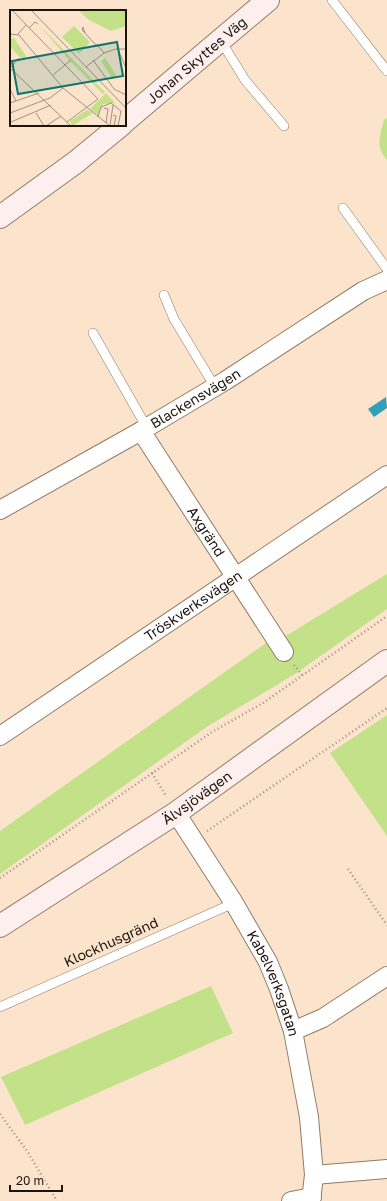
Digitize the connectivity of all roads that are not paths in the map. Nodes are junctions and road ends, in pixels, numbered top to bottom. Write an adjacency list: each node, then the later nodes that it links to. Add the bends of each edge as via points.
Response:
1 (268, 0): 3 (main road, Johan Skyttes Väg)
2 (332, 0): 4 (lane)
3 (220, 40): 5 (main road, Johan Skyttes Väg); 7 (lane, via 245,80)
4 (387, 71)
5 (126, 120)
6 (120, 126): 9 (main road, via 76,162)
7 (284, 126)
8 (342, 208): 10 (lane)
9 (0, 217)
10 (387, 269)
11 (387, 280): 14 (street, Blackensvägen, via 363,291)
12 (164, 295): 14 (lane, via 174,319)
13 (93, 333): 15 (lane)
14 (215, 387): 15 (street, Blackensvägen)
15 (144, 430): 17 (street, Blackensvägen); 18 (street, Axgränd)
16 (387, 475): 18 (street, Tröskverksvägen)
17 (0, 510)
18 (235, 578): 19 (street, Axgränd); 21 (street, Tröskverksvägen)
19 (284, 652)
20 (387, 661): 22 (main road, Älvsjövägen)
21 (0, 736)
22 (176, 813): 23 (street, Kabelverksgatan); 24 (main road, Älvsjövägen)
23 (234, 903): 26 (lane, Klockhusgränd); 27 (street, Kabelverksgatan, via 268,962)
24 (0, 926)
25 (387, 976): 27 (street, via 323,1018)
26 (0, 1007)
27 (293, 1031): 29 (street, Kabelverksgatan, via 309,1117)
28 (387, 1169): 29 (street)
29 (314, 1175): 30 (street, Kabelverksgatan)
30 (311, 1199): 31 (street)
31 (291, 1201)

